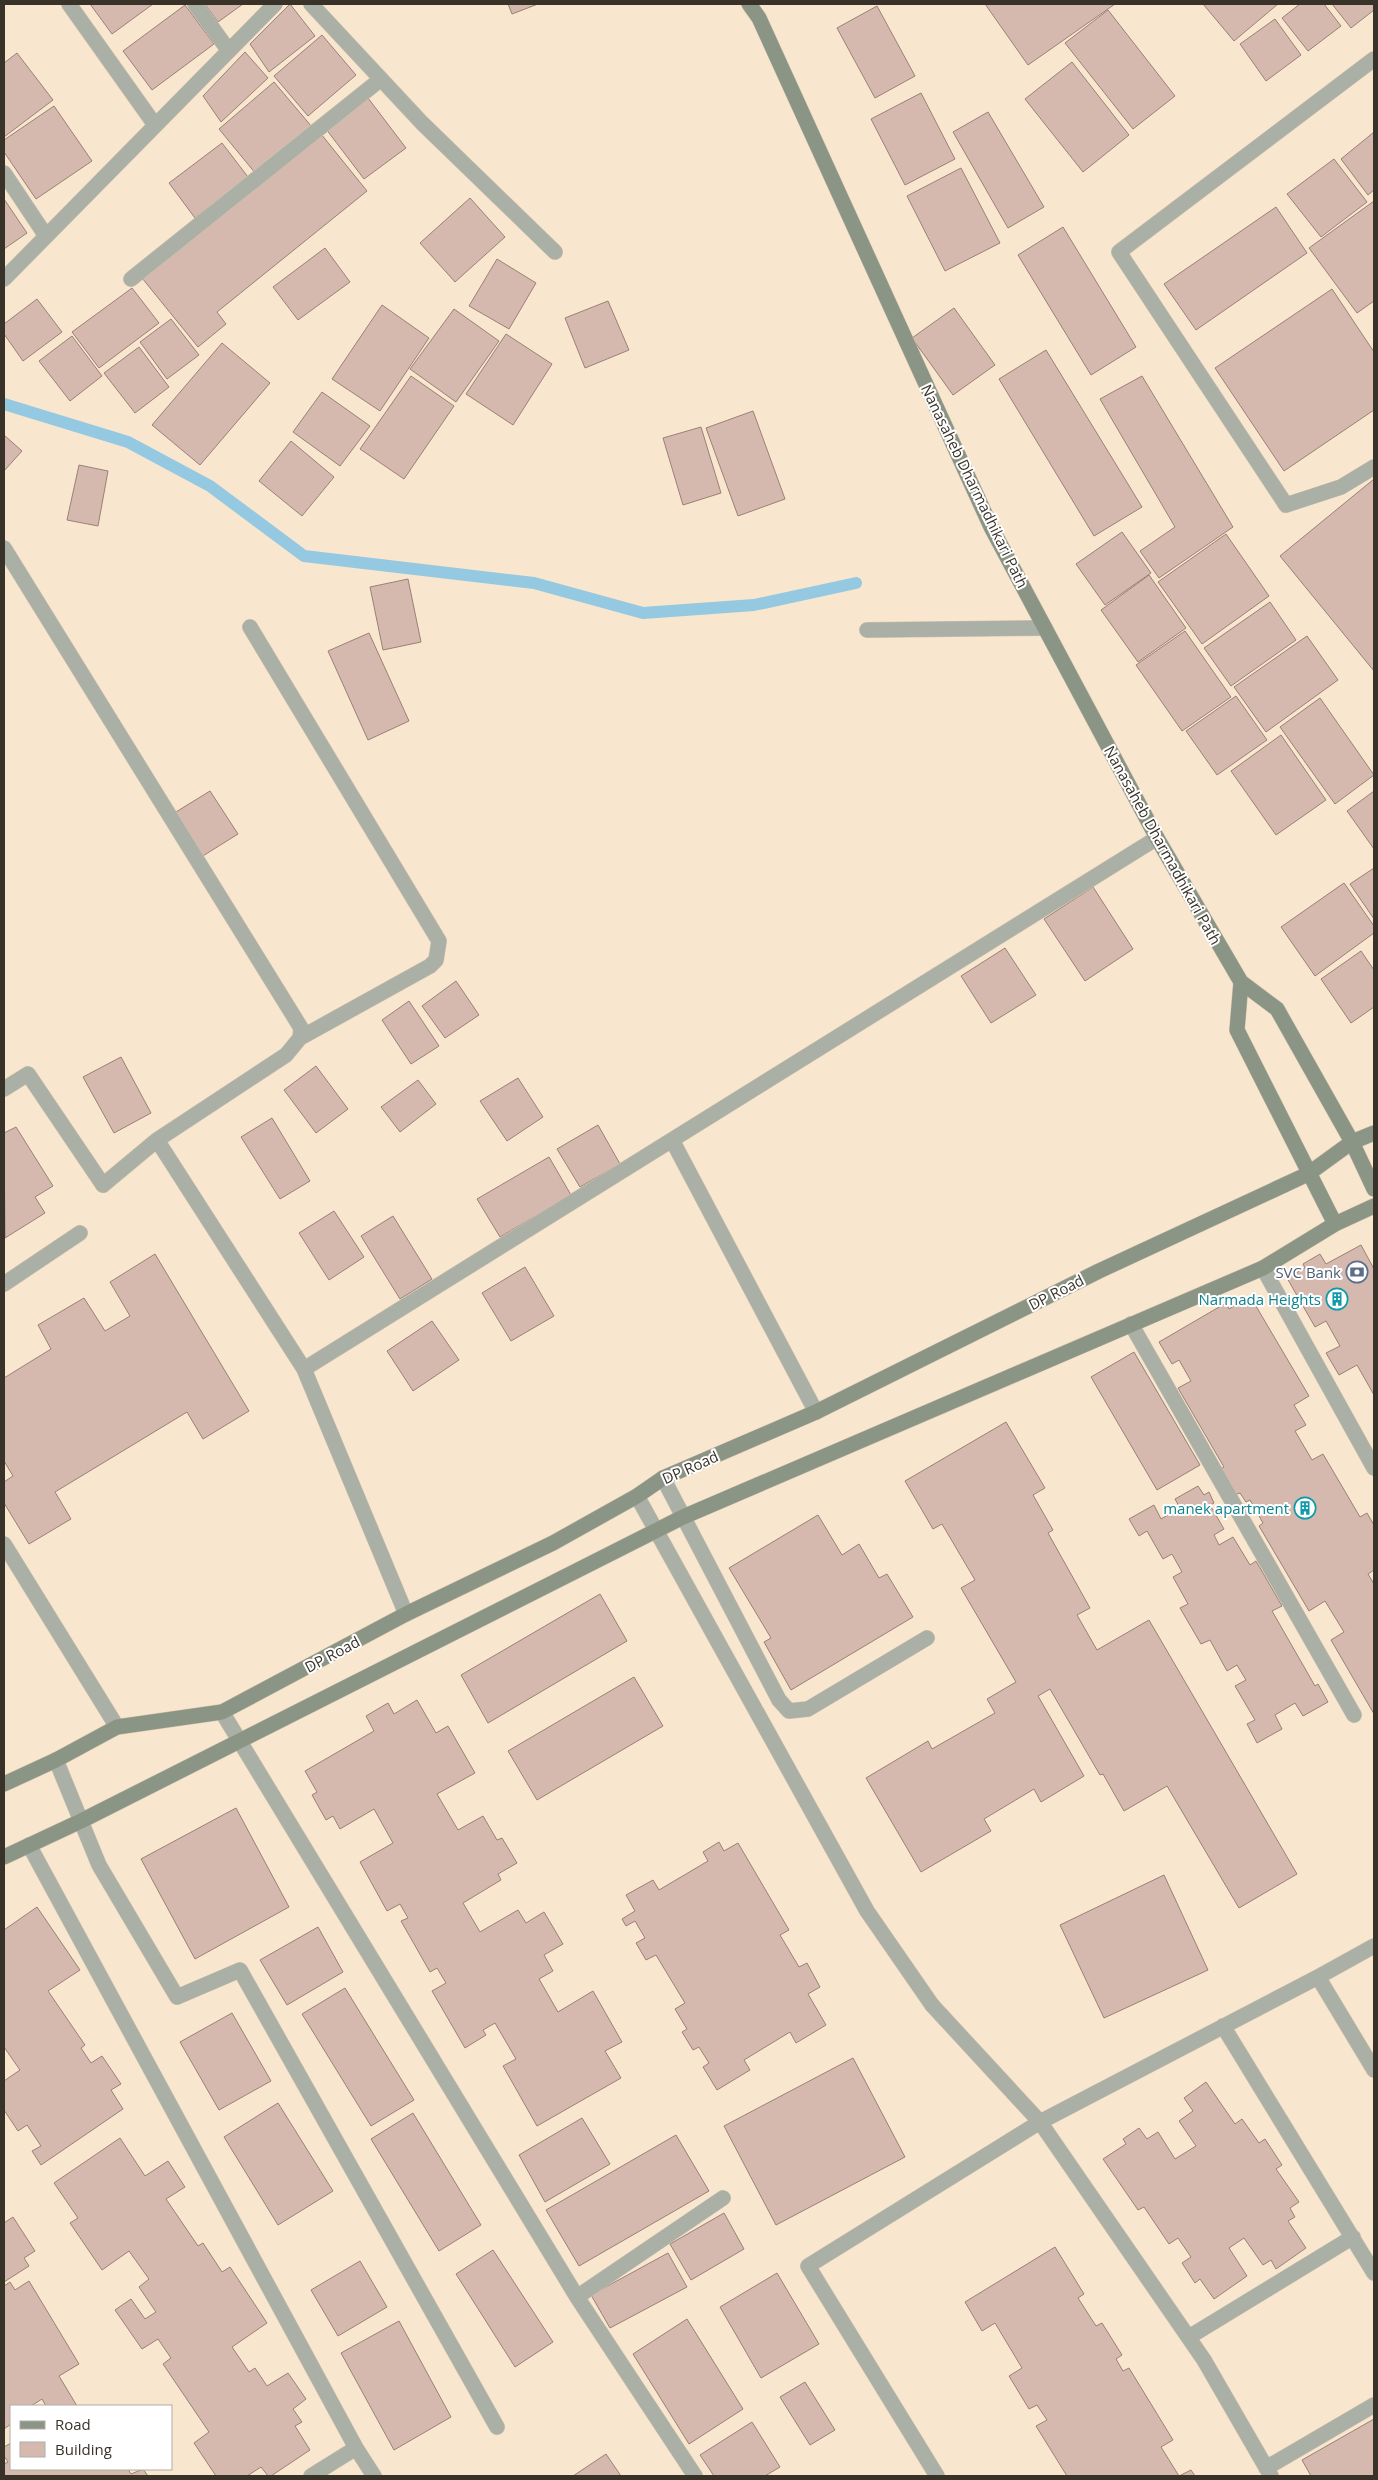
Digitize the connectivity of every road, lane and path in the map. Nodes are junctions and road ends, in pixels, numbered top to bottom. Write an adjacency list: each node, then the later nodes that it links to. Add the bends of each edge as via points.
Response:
1 (70, 4): 9 (street)
2 (195, 4): 6 (street)
3 (275, 4): 6 (street)
4 (311, 4): 8 (street)
5 (749, 4): 18 (main road, Nanasaheb Dharmadhikari Path, via 767,36 991,528)
6 (229, 51): 9 (street)
7 (1374, 59): 15 (street, via 1119,252 1286,505 1341,487)
8 (381, 79): 12 (street); 14 (street)
9 (155, 125): 11 (street)
10 (4, 173): 11 (street)
11 (46, 236): 13 (street)
12 (555, 252)
13 (4, 279)
14 (131, 279)
15 (1374, 467)
16 (4, 548): 22 (street, via 296,1019 301,1028)
17 (250, 627): 22 (street, via 439,941 436,960 430,966)
18 (1045, 628): 19 (street); 20 (main road, Nanasaheb Dharmadhikari Path)
19 (867, 630)
20 (1157, 838): 21 (main road, Nanasaheb Dharmadhikari Path); 26 (street)
21 (1241, 982): 27 (main road, Nanasaheb Dharmadhikari Path, via 1277,1009); 28 (main road, via 1237,1030)
22 (300, 1038): 25 (street, via 286,1055)
23 (4, 1089): 25 (street, via 28,1074 103,1185)
24 (1374, 1132): 27 (main road, DP Road)
25 (157, 1140): 36 (street)
26 (672, 1140): 36 (street); 37 (street)
27 (1352, 1142): 28 (main road, DP Road); 29 (main road, Nanasaheb Dharmadhikari Path)
28 (1308, 1174): 31 (main road); 37 (main road, DP Road, via 1099,1271)
29 (1374, 1189)
30 (1374, 1206): 31 (main road)
31 (1335, 1224): 33 (main road)
32 (80, 1233): 34 (street)
33 (1263, 1268): 35 (main road); 38 (street)
34 (4, 1284)
35 (1130, 1324): 41 (main road); 47 (street)
36 (304, 1369): 44 (street)
37 (816, 1412): 39 (main road, DP Road)
38 (1374, 1468)
39 (663, 1478): 40 (main road, DP Road); 41 (street)
40 (637, 1496): 42 (street); 44 (main road, DP Road, via 553,1543)
41 (683, 1517): 42 (main road); 45 (street, via 779,1700 789,1711 808,1709)
42 (657, 1531): 49 (main road); 59 (street, via 867,1911 932,2005)
43 (4, 1544): 48 (street)
44 (406, 1614): 46 (main road, DP Road)
45 (927, 1638)
46 (222, 1712): 48 (main road, DP Road); 49 (street)
47 (1354, 1715)
48 (116, 1727): 50 (main road, DP Road)
49 (239, 1741): 52 (main road); 63 (street)
50 (56, 1760): 51 (main road, DP Road); 52 (street)
51 (4, 1784)
52 (81, 1821): 53 (main road); 66 (street, via 99,1865 176,1997 240,1970)
53 (29, 1845): 54 (main road); 67 (street)
54 (4, 1857)
55 (1374, 1946): 56 (street)
56 (1318, 1977): 57 (street); 58 (street)
57 (1223, 2026): 59 (street); 61 (street)
58 (1374, 2070)
59 (1040, 2122): 64 (street); 72 (street, via 808,2266)
60 (724, 2198): 63 (street)
61 (1353, 2237): 62 (street); 64 (street)
62 (1374, 2273)
63 (577, 2297): 71 (street)
64 (1189, 2337): 68 (street)
65 (1374, 2405): 68 (street)
66 (497, 2428)
67 (356, 2448): 69 (street); 70 (street)
68 (1268, 2472)
69 (311, 2476)
70 (374, 2476)
71 (695, 2476)
72 (937, 2476)

